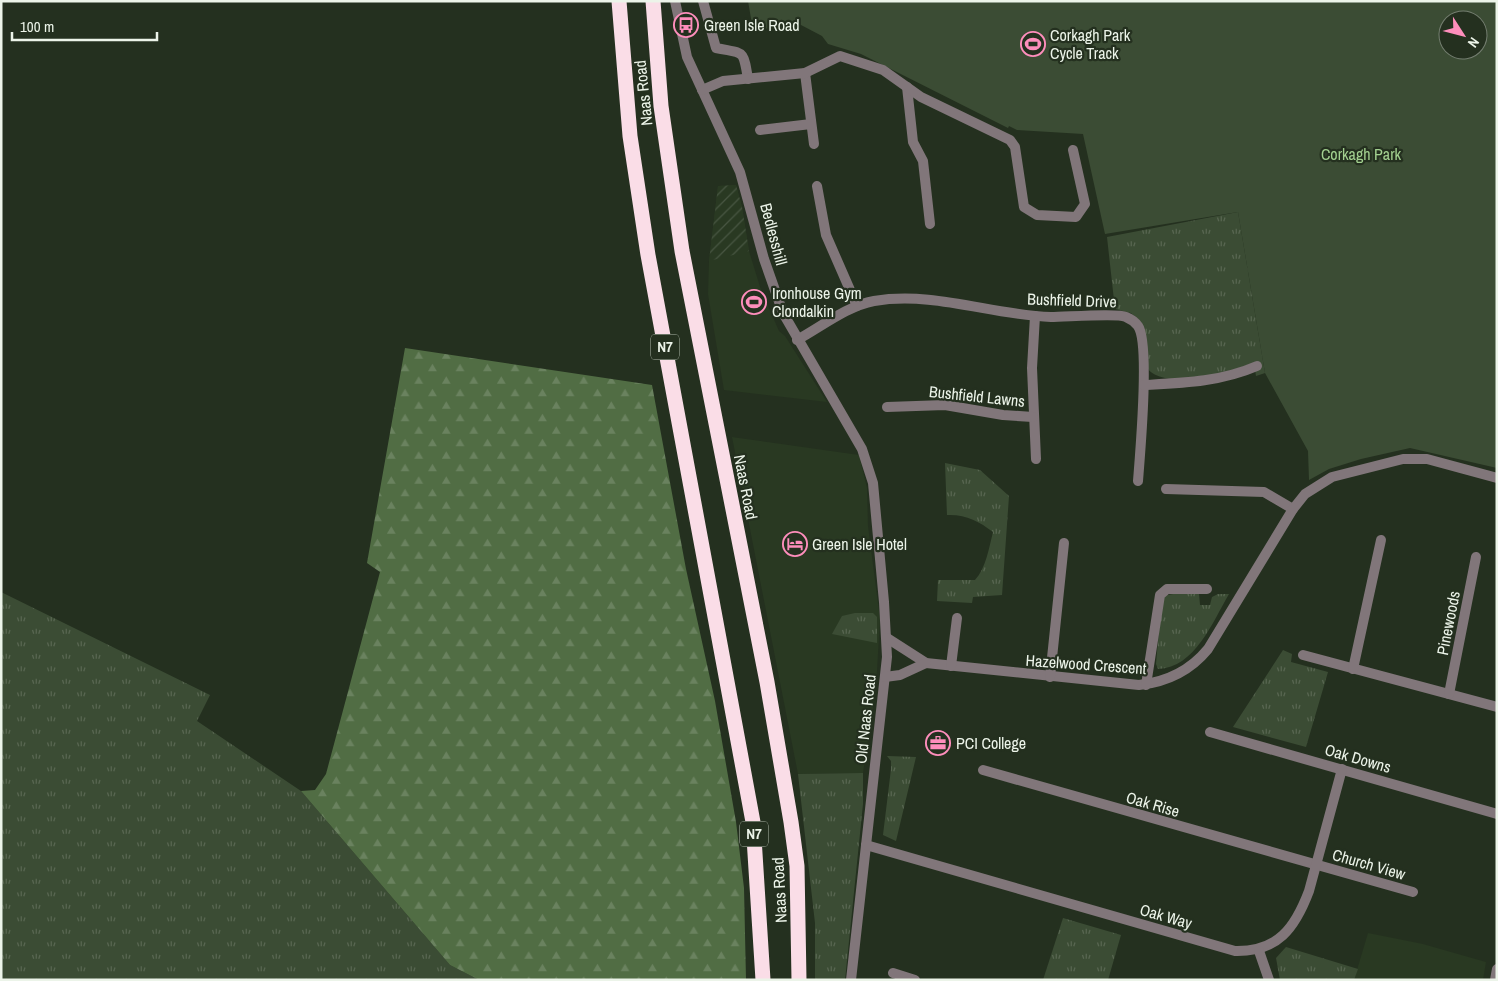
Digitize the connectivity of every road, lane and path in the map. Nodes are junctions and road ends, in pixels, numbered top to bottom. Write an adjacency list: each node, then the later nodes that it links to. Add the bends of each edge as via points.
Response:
1 (619, 1): 53 (highway, Naas Road / N7, via 630,136 648,254 753,822)
2 (653, 1): 54 (highway, Naas Road / N7, via 661,106 682,251 767,682 791,822 797,866)
3 (675, 1): 8 (street, via 686,57)
4 (703, 1): 6 (street, via 716,48 737,50 745,57)
5 (805, 74): 6 (street); 7 (street, via 840,56 883,70); 9 (street)
6 (748, 79): 8 (street, via 723,81)
7 (907, 86): 12 (street, via 934,104 1010,140 1015,147 1024,207 1037,215 1076,216 1083,210 1085,204); 14 (street, via 914,142 923,161)
8 (702, 90): 17 (street, Bedlesshill, via 740,172 773,287 782,313)
9 (811, 124): 10 (street); 11 (street)
10 (760, 130)
11 (814, 144)
12 (1073, 150)
13 (817, 186): 15 (street, via 826,235)
14 (930, 224)
15 (857, 306): 16 (street, Bushfield Drive, via 897,298 939,300); 17 (street, Bushfield Drive)
16 (1036, 316): 19 (street, Bushfield Drive, via 1078,318 1116,314 1133,321 1140,328); 21 (street, Bushfield Lawns)
17 (797, 340): 23 (street, Bedlesshill, via 849,424)
18 (1257, 366): 19 (street, via 1202,382)
19 (1144, 385): 25 (street, Bushfield Drive)
20 (887, 407): 21 (street, Bushfield Lawns, via 945,405)
21 (1033, 417): 22 (street, Bushfield Lawns)
22 (1036, 459)
23 (867, 462): 33 (street, Old Naas Road, via 873,483)
24 (1497, 478): 27 (street, Hazelwood Crescent, via 1427,459 1403,458 1332,477 1313,488)
25 (1138, 481)
26 (1166, 489): 27 (street, via 1264,492)
27 (1296, 505): 40 (street, Hazelwood Crescent, via 1208,649 1177,676)
28 (1381, 540): 37 (street)
29 (1064, 543): 38 (street)
30 (1476, 557): 41 (street, Pinewoods)
31 (1207, 589): 40 (street, via 1167,589 1160,595)
32 (957, 618): 36 (street)
33 (887, 638): 35 (street); 39 (street, Old Naas Road)
34 (1303, 655): 37 (street)
35 (926, 664): 36 (street, Hazelwood Crescent); 39 (street)
36 (951, 666): 38 (street, Hazelwood Crescent)
37 (1353, 669): 41 (street)
38 (1050, 676): 40 (street, Hazelwood Crescent)
39 (885, 678): 47 (street, Old Naas Road)
40 (1146, 684)
41 (1449, 694): 42 (street)
42 (1497, 707)
43 (1210, 732): 44 (street, Oak Downs)
44 (1342, 769): 46 (street, Oak Downs); 48 (street)
45 (983, 770): 48 (street, Oak Rise)
46 (1497, 814)
47 (866, 845): 50 (street, Oak Way, via 1235,952); 55 (street, Old Naas Road)
48 (1316, 865): 49 (street, Church View); 50 (street, via 1302,910 1292,928)
49 (1413, 892)
50 (1259, 951): 57 (street)
51 (1497, 969): 58 (street)
52 (893, 973): 56 (street)
53 (763, 980)
54 (799, 980)
55 (851, 980)
56 (915, 980)
57 (1269, 980)
58 (1494, 980)

